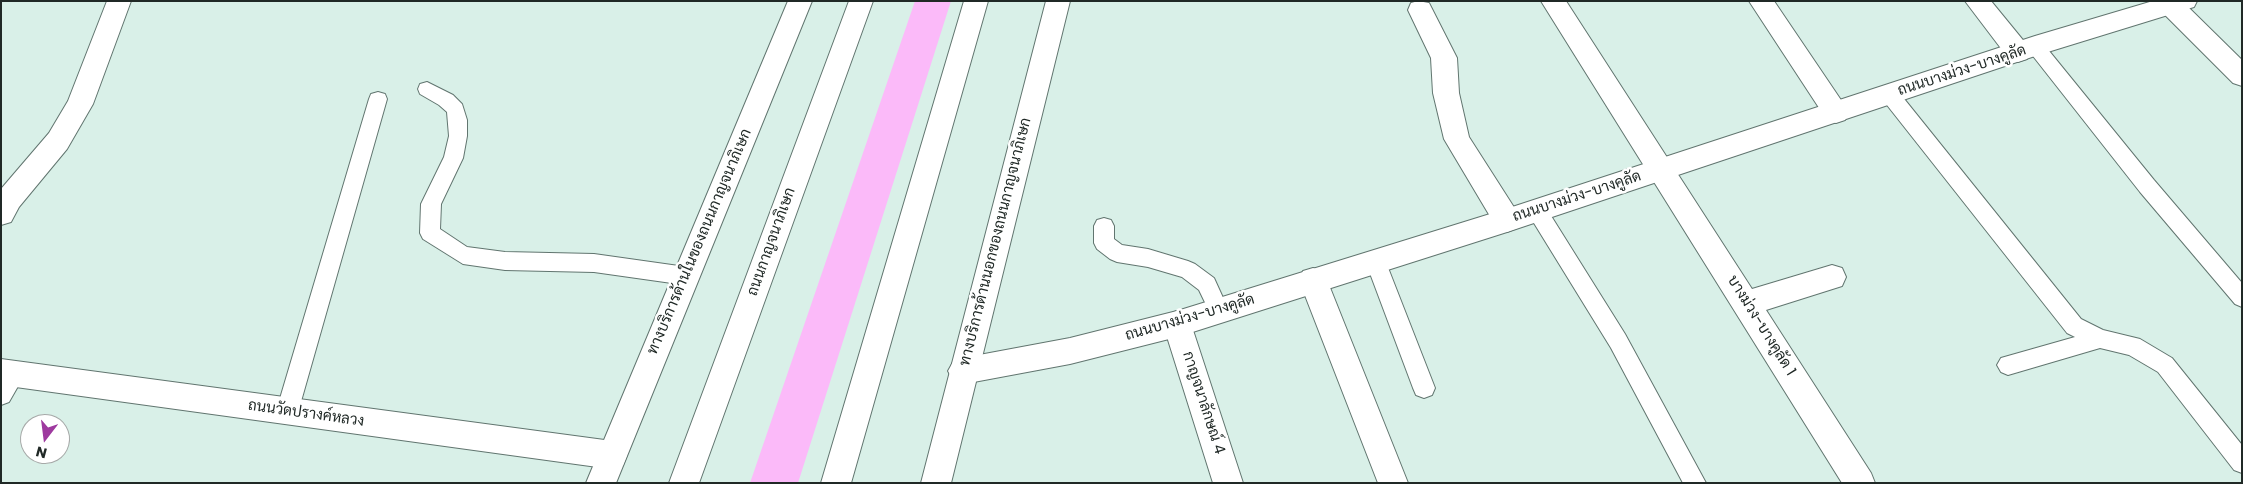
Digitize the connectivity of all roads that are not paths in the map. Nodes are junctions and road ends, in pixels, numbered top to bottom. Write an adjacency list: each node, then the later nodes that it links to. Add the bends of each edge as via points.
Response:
1 (119, 1): 19 (main road, via 80,104 58,140 9,199)
2 (800, 1): 23 (main road, ทางบริการด้านในของถนนกาญจนาภิเษก)
3 (861, 1): 39 (main road, ถนนกาญจนาภิเษก)
4 (976, 1): 40 (main road)
5 (1058, 1): 32 (main road, ทางบริการด้านนอกของถนนกาญจนาภิเษก)
6 (1553, 1): 17 (main road, บางม่วง-บางคูลัด 1)
7 (1761, 1): 16 (main road)
8 (1977, 1): 11 (main road)
9 (2179, 4): 11 (main road, ถนนบางม่วง-บางคูลัด); 12 (main road)
10 (1420, 10): 20 (main road, via 1444,58 1446,93 1457,139)
11 (2027, 49): 14 (main road, ถนนบางม่วง-บางคูลัด); 26 (lane)
12 (2242, 76)
13 (427, 88): 23 (lane, via 446,100 458,120 453,158 431,204 430,233 463,255 505,261 594,263)
14 (1890, 95): 16 (main road, ถนนบางม่วง-บางคูลัด); 30 (lane, via 2074,326)
15 (378, 99): 35 (lane)
16 (1836, 113): 17 (main road, ถนนบางม่วง-บางคูลัด)
17 (1662, 169): 18 (main road, ถนนบางม่วง-บางคูลัด); 27 (main road, บางม่วง-บางคูลัด 1)
18 (1536, 209): 20 (main road, ถนนบางม่วง-บางคูลัด); 44 (lane, via 1618,341)
19 (1, 214)
20 (1507, 220): 22 (main road, ถนนบางม่วง-บางคูลัด)
21 (1104, 226): 28 (lane, via 1104,243 1117,253 1188,270 1206,284)
22 (1375, 260): 25 (main road, ถนนบางม่วง-บางคูลัด); 34 (lane)
23 (686, 276): 36 (main road, ทางบริการด้านในของถนนกาญจนาภิเษก)
24 (1832, 277): 27 (main road)
25 (1314, 280): 28 (main road, ถนนบางม่วง-บางคูลัด); 43 (main road)
26 (2242, 298)
27 (1747, 303): 45 (main road, บางม่วง-บางคูลัด 1)
28 (1219, 310): 29 (main road, ถนนบางม่วง-บางคูลัด)
29 (1177, 324): 32 (main road, ถนนบางม่วง-บางคูลัด, via 1070,351); 42 (main road, กาญจนาลักษณ์ 4)
30 (2100, 339): 31 (lane); 37 (lane, via 2133,346 2166,365)
31 (2008, 365)
32 (963, 371): 41 (main road, ทางบริการด้านนอกของถนนกาญจนาภิเษก)
33 (5, 380): 35 (main road, ถนนวัดปรางค์หลวง)
34 (1424, 388)
35 (287, 412): 36 (main road, ถนนวัดปรางค์หลวง)
36 (612, 455): 38 (main road, ทางบริการด้านในของถนนกาญจนาภิเษก)
37 (2242, 463)
38 (601, 483)
39 (684, 483)
40 (836, 483)
41 (936, 483)
42 (1228, 483)
43 (1392, 483)
44 (1695, 483)
45 (1860, 483)

